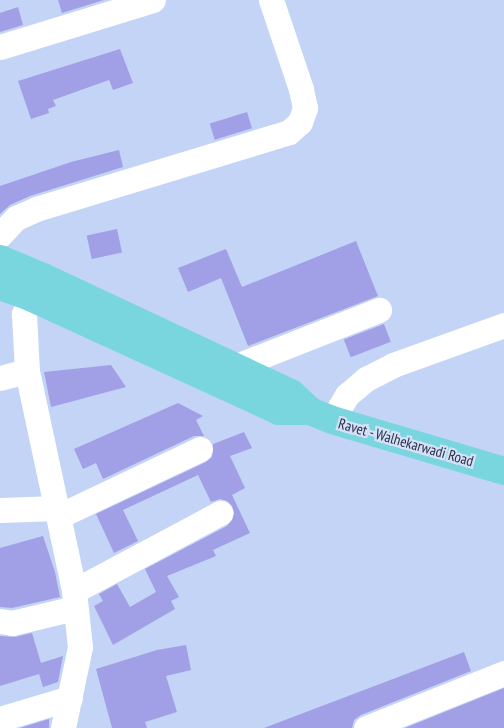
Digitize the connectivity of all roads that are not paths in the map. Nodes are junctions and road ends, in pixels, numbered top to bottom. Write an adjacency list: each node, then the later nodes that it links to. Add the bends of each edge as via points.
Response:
1 (153, 0): 3 (street)
2 (271, 0): 4 (street, via 305,108 300,122 289,132 36,209 16,218)
3 (0, 47)
4 (0, 235)
5 (0, 259): 6 (main road)
6 (16, 288): 9 (main road); 11 (street, via 24,314)
7 (379, 310): 10 (street)
8 (504, 325): 13 (street, via 366,378)
9 (167, 348): 10 (main road); 13 (main road, via 279,411)
10 (234, 367): 13 (main road, via 291,393)
11 (27, 371): 12 (street); 17 (street)
12 (0, 378)
13 (321, 416): 15 (main road, Ravet - Walhekarwadi Road)
14 (200, 449): 17 (street)
15 (504, 471)
16 (0, 510): 17 (street)
17 (58, 512): 19 (street)
18 (220, 513): 19 (street)
19 (75, 600): 20 (street, via 12,623); 22 (street, via 80,646)
20 (0, 621)
21 (504, 673): 25 (street)
22 (70, 698): 23 (street); 24 (street)
23 (0, 719)
24 (63, 728)
25 (366, 728)

